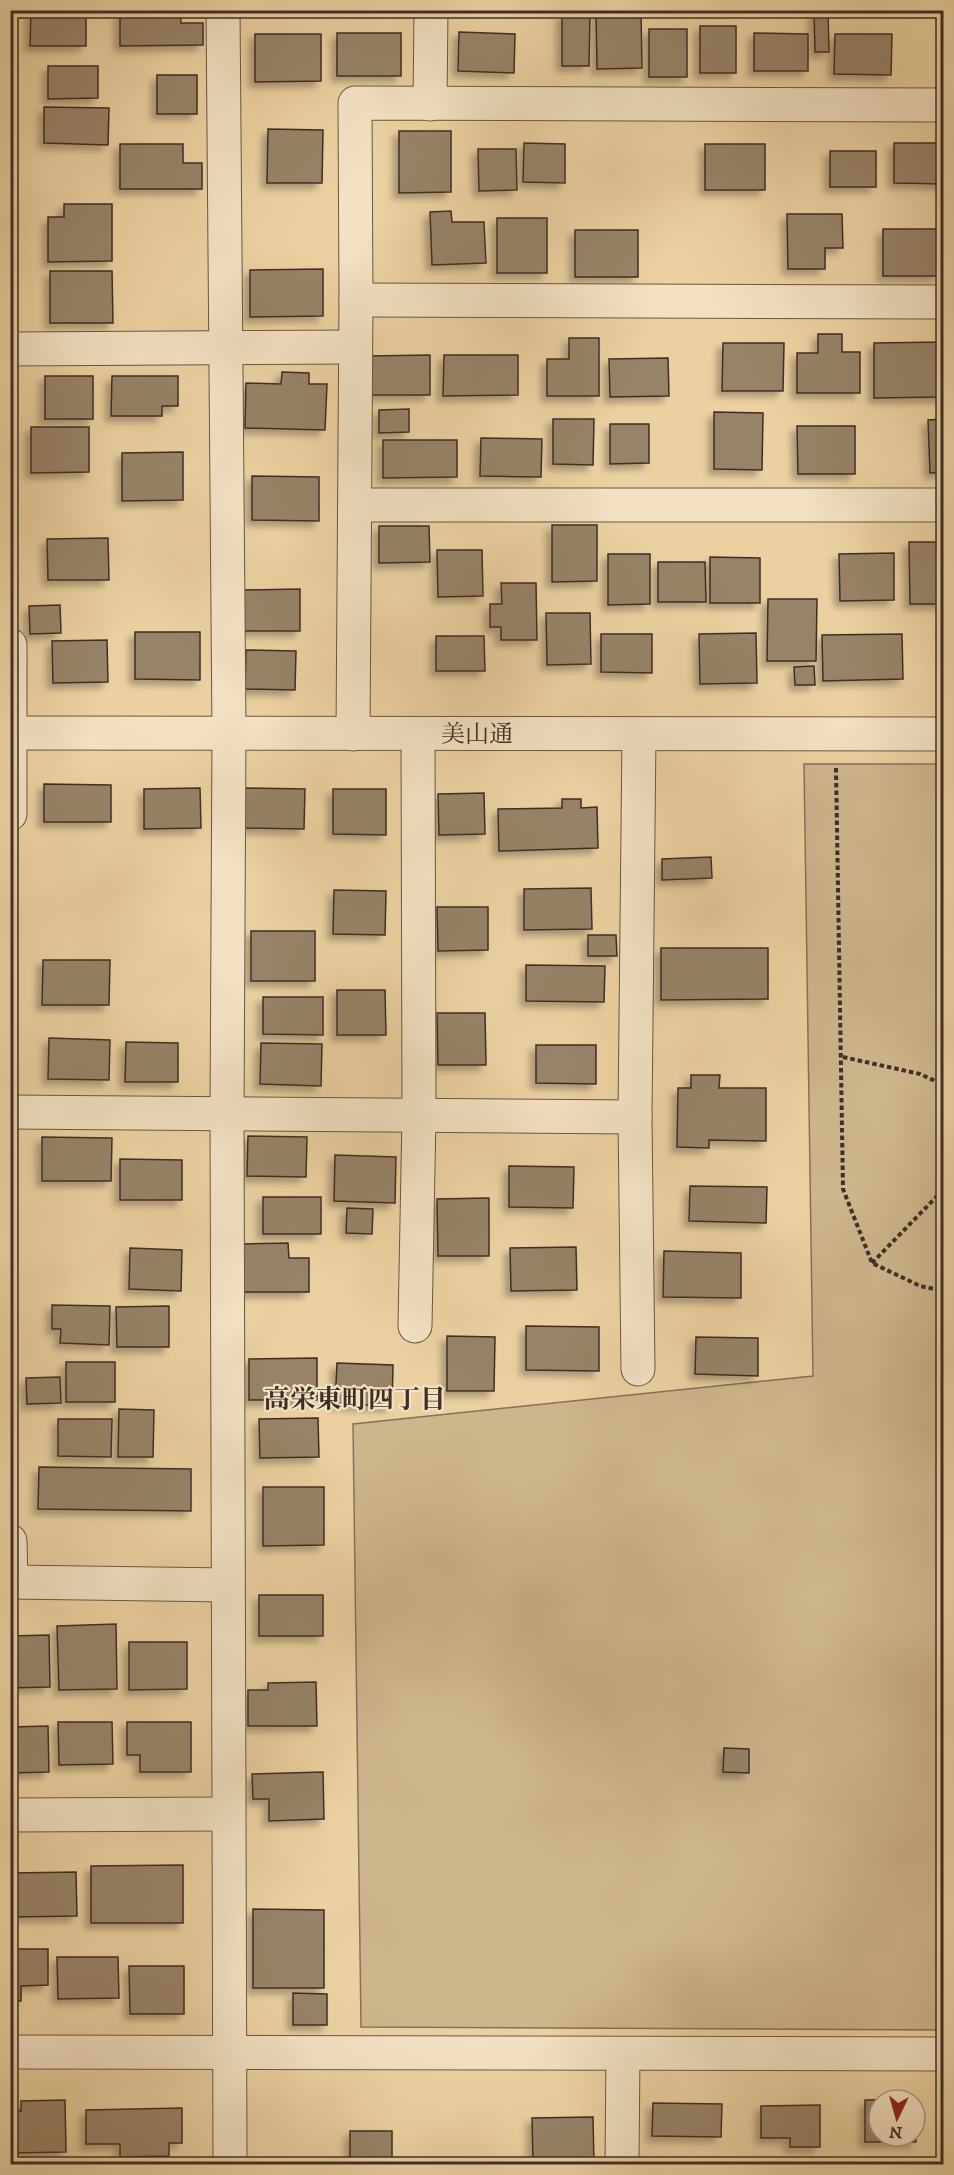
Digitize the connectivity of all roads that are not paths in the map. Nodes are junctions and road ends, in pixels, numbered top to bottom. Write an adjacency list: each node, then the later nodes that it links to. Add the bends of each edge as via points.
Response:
1 (223, 10): 8 (street)
2 (431, 10): 3 (street)
3 (430, 104): 4 (street); 5 (street, via 355,103)
4 (944, 105)
5 (356, 300): 6 (street); 7 (street)
6 (944, 302)
7 (355, 347): 8 (street); 10 (street)
8 (226, 348): 9 (street); 14 (street)
9 (10, 349)
10 (355, 505): 11 (street); 15 (street)
11 (944, 505)
12 (10, 645): 13 (street)
13 (11, 733): 14 (street, 美山通); 19 (street)
14 (229, 733): 15 (street, 美山通); 21 (street)
15 (353, 734): 17 (street, 美山通)
16 (944, 734): 18 (street, 美山通)
17 (418, 735): 18 (street, 美山通); 22 (street)
18 (639, 735): 23 (street)
19 (10, 814)
20 (10, 1112): 21 (street)
21 (227, 1114): 22 (street); 28 (street)
22 (419, 1116): 23 (street); 24 (street)
23 (635, 1116): 25 (street)
24 (416, 1326)
25 (638, 1369)
26 (10, 1541): 27 (street)
27 (11, 1582): 28 (street)
28 (228, 1585): 29 (street)
29 (228, 1814): 30 (street); 32 (street)
30 (10, 1815)
31 (10, 2052): 32 (street)
32 (230, 2053): 33 (street); 35 (street)
33 (623, 2054): 34 (street); 36 (street)
34 (944, 2054)
35 (230, 2164)
36 (622, 2164)

